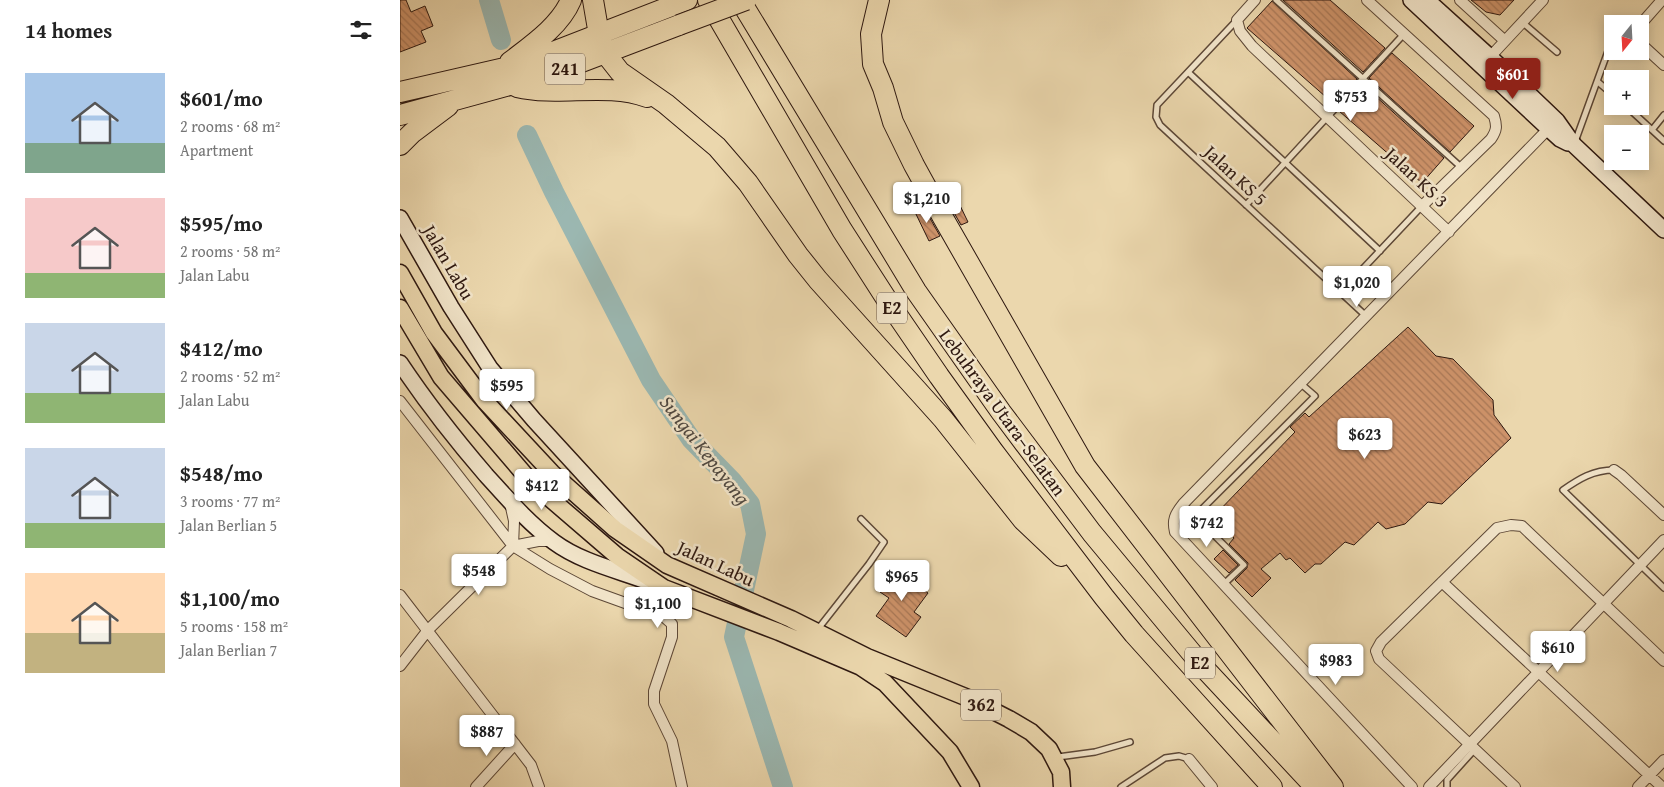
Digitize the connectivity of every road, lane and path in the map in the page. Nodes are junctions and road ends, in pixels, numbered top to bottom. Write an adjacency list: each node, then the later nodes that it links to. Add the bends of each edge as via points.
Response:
1 (571, 0): 28 (highway)
2 (593, 0): 21 (highway)
3 (708, 0): 77 (highway, Lebuhraya Utara–Selatan / E2, via 807,171 889,303 993,451)
4 (740, 0): 99 (highway, Lebuhraya Utara–Selatan / E2, via 916,291 1001,412 1092,533 1205,669)
5 (746, 0): 21 (highway, 241, bridge, via 679,25)
6 (1255, 0): 17 (street)
7 (1276, 0): 29 (lane)
8 (1367, 0): 19 (street)
9 (1411, 0): 41 (main road)
10 (1427, 0): 24 (main road)
11 (1543, 0): 18 (street)
12 (1662, 0): 16 (street)
13 (880, 1): 100 (highway, via 871,34 873,64 893,122 942,216 1085,466)
14 (1465, 2): 20 (street)
15 (678, 4): 21 (highway, 241)
16 (1649, 15)
17 (1238, 20): 27 (lane); 40 (street, Jalan KS 3, via 1240,31 1252,46)
18 (1522, 22): 20 (street); 23 (lane)
19 (1404, 34): 29 (lane); 47 (street, via 1494,116 1496,131)
20 (1504, 41): 24 (street)
21 (602, 44): 28 (highway, 241, via 550,74); 36 (highway, via 620,72)
22 (1649, 51): 26 (street)
23 (1557, 52)
24 (1490, 57): 41 (main road)
25 (1605, 60): 31 (lane)
26 (1664, 65)
27 (1188, 72): 46 (lane); 48 (lane, Jalan KS 5, via 1157,105 1156,117 1160,125)
28 (514, 75): 34 (highway, 241); 36 (highway, via 552,91 625,91)
29 (1363, 78): 40 (lane); 47 (lane)
30 (400, 81): 32 (highway)
31 (1598, 82): 33 (lane); 45 (lane)
32 (432, 84): 34 (highway, 241); 35 (highway, 241)
33 (1604, 87)
34 (464, 91): 37 (highway, 241); 44 (highway)
35 (400, 92)
36 (666, 104): 77 (highway, via 717,147 748,183 818,280 943,419 1023,520)
37 (400, 115)
38 (1636, 115): 42 (lane)
39 (1664, 115): 42 (lane)
40 (1327, 116): 46 (lane); 49 (street, Jalan KS 3)
41 (1553, 125): 45 (main road, via 1560,139); 52 (street)
42 (1652, 130): 43 (lane)
43 (1664, 141)
44 (400, 145)
45 (1574, 146): 51 (main road)
46 (1285, 162): 48 (lane); 53 (lane)
47 (1462, 168): 49 (street)
48 (1246, 205): 55 (lane, Jalan KS 5)
49 (1422, 206): 52 (street, Jalan KS 3); 53 (lane)
50 (400, 218): 70 (main road, Jalan Labu / 362, via 451,308 490,368)
51 (1664, 230)
52 (1449, 232): 57 (street)
53 (1380, 251): 55 (lane)
54 (400, 273): 70 (main road, via 434,333 484,400 552,473 615,529)
55 (1340, 293): 57 (lane, Jalan KS 5)
56 (400, 308): 74 (main road, via 441,377 531,482 617,556)
57 (1366, 316): 59 (street)
58 (400, 363): 62 (main road, Jalan Labu, via 468,454)
59 (1300, 384): 63 (street); 65 (lane, via 1315,396)
60 (400, 401): 69 (street)
61 (1614, 470): 64 (street); 71 (lane, via 1587,474 1563,490)
62 (510, 503): 68 (main road, Jalan Labu); 69 (street, via 514,521)
63 (1182, 504): 65 (lane); 73 (street, via 1172,521 1175,532)
64 (1664, 515)
65 (1195, 516): 73 (lane, via 1244,565)
66 (861, 519): 80 (lane, via 884,542)
67 (1664, 540): 71 (street)
68 (553, 542): 69 (street); 74 (main road, Jalan Labu, via 578,556)
69 (513, 546): 79 (street); 93 (street, via 592,592 664,617 672,624 672,637 654,691 654,704 672,741)
70 (667, 565): 80 (main road, Jalan Labu / 362)
71 (1639, 566): 75 (lane); 78 (street)
72 (1442, 582): 78 (street, via 1497,528 1522,526); 83 (street); 86 (street, via 1380,642 1376,651 1379,659)
73 (1224, 584): 101 (street)
74 (664, 588): 94 (main road, Jalan Labu, via 779,632 879,678 950,752)
75 (1664, 588)
76 (400, 595): 79 (street)
77 (1104, 597): 98 (highway, Lebuhraya Utara–Selatan / E2)
78 (1603, 604): 81 (street); 83 (street)
79 (428, 630): 82 (street); 85 (street)
80 (816, 632): 87 (main road, Jalan Labu / 362, via 1009,719 1031,732)
81 (1664, 662)
82 (400, 666)
83 (1538, 672): 86 (street); 90 (street)
84 (1130, 742): 87 (lane, via 1095,752)
85 (515, 744): 91 (street); 92 (street, via 531,764)
86 (1472, 747): 102 (street); 103 (lane, via 1447,780); 104 (street)
87 (1054, 758): 95 (main road, Jalan Labu / 362, via 1061,772)
88 (1189, 759): 96 (lane, via 1179,756 1165,758); 97 (street)
89 (1664, 760): 90 (street)
90 (1649, 775): 105 (street); 106 (street)
91 (476, 787)
92 (539, 787)
93 (682, 787)
94 (971, 787)
95 (1062, 787)
96 (1121, 787)
97 (1212, 787)
98 (1272, 787)
99 (1316, 787)
100 (1333, 787)
101 (1412, 787)
102 (1429, 787)
103 (1447, 787)
104 (1515, 787)
105 (1638, 787)
106 (1662, 787)

